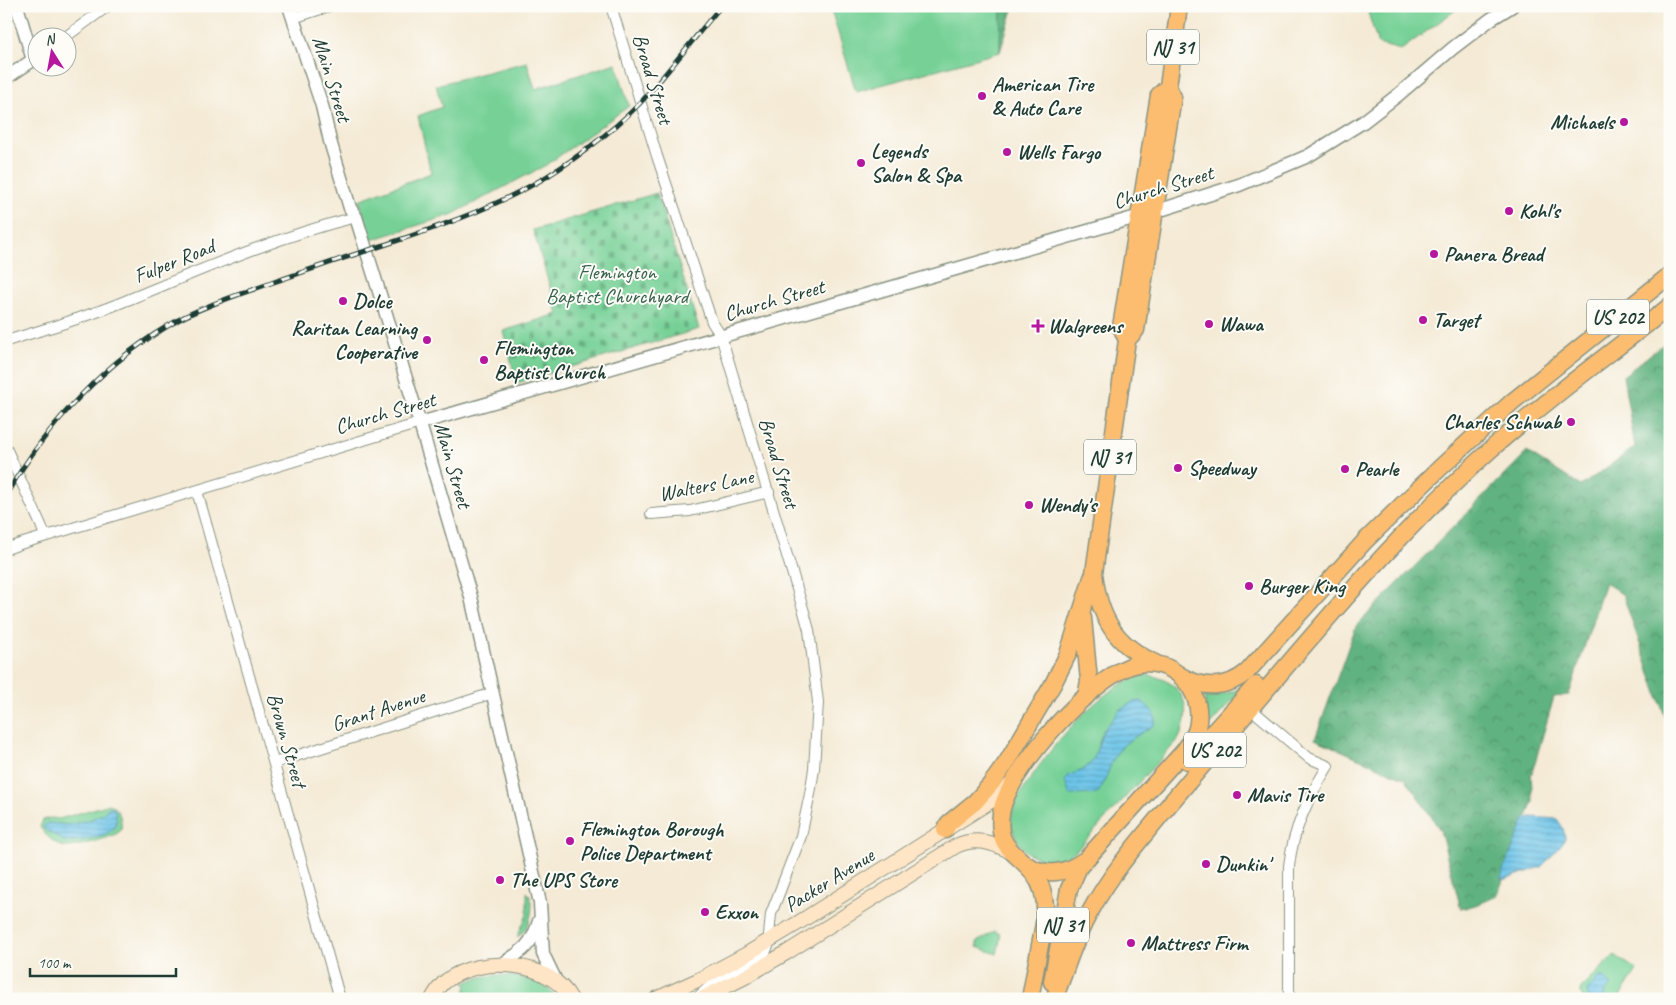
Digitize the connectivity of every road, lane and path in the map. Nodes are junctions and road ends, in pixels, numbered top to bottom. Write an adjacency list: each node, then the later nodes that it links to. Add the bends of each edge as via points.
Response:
1 (17, 6): 9 (street)
2 (108, 6): 8 (street)
3 (330, 6): 7 (street)
4 (611, 6): 16 (street, Broad Street, via 712,322)
5 (1179, 6): 12 (highway, NJ 31 / NJ 31, via 1168,87 1173,97)
6 (1512, 6): 12 (street, Church Street, via 1453,48 1363,122 1308,156 1239,185)
7 (291, 12): 13 (street, Main Street, via 322,106 350,208)
8 (78, 28)
9 (28, 38)
10 (28, 63): 11 (street)
11 (6, 78)
12 (1146, 214): 16 (street, Church Street); 26 (highway, NJ 31 / NJ 31, via 1136,330 1127,340)
13 (356, 217): 17 (street, Fulper Road, via 260,247 125,302); 18 (street, Main Street)
14 (1670, 275): 29 (highway, US 202 / US 202, via 1512,402 1440,468 1365,541 1259,662 1241,678 1227,684 1207,686)
15 (1670, 306): 23 (highway, US 202 / US 202, via 1518,426)
16 (721, 336): 18 (street, Church Street); 21 (street, Broad Street)
17 (6, 341)
18 (420, 423): 20 (street, Church Street); 30 (street, Main Street, via 471,597)
19 (6, 448): 24 (street)
20 (196, 491): 24 (street, Church Street); 33 (street, Brown Street)
21 (769, 492): 22 (street, Walters Lane, via 704,508); 42 (street, Broad Street, via 809,630 818,702 815,761 808,804 799,843 771,914)
22 (651, 514)
23 (1411, 526): 32 (highway, US 202 / US 202); 35 (highway, via 1338,594 1174,775)
24 (45, 536): 25 (street, Church Street)
25 (6, 549)
26 (1094, 573): 27 (highway, NJ 31); 28 (highway, NJ 31 / NJ 31, via 1102,611 1116,635 1135,652)
27 (1083, 608): 31 (highway, NJ 31, via 1089,681); 36 (highway, via 1064,664 1007,762 983,794)
28 (1157, 664): 29 (highway, US 202); 31 (highway, US 202, via 1127,667)
29 (1177, 673): 35 (highway, NJ 31, via 1186,680 1196,701 1197,728 1184,750)
30 (493, 693): 33 (street, Grant Avenue); 41 (street, Main Street)
31 (1086, 697): 34 (highway, US 202, via 1058,723)
32 (1250, 708): 53 (highway, US 202 / US 202, via 1144,836 1100,895 1081,928); 54 (street, via 1309,758 1328,766 1305,806 1291,846)
33 (274, 763): 46 (street, Brown Street)
34 (1014, 780): 36 (main road, Packer Avenue, via 994,799); 39 (highway, US 202, via 1000,819 1002,836)
35 (1144, 795): 38 (highway, NJ 31)
36 (944, 830): 37 (main road, Packer Avenue)
37 (909, 852): 40 (street); 42 (main road, Packer Avenue)
38 (1088, 856): 39 (highway, via 1078,865 1059,872 1037,870); 52 (highway, NJ 31, via 1069,889)
39 (1017, 857): 40 (main road, Packer Avenue, via 990,842 973,841 956,846); 51 (highway, US 202, via 1039,883 1045,911)
40 (920, 868): 50 (main road, Packer Avenue, via 763,966)
41 (541, 914): 43 (street, via 530,943); 44 (street, Main Street, via 543,954)
42 (769, 940): 48 (main road, Packer Avenue, via 700,980); 49 (street, via 760,957 715,982)
43 (501, 965): 44 (main road, via 536,970); 47 (main road, via 460,972 444,982)
44 (556, 982): 45 (main road)
45 (571, 998)
46 (340, 999)
47 (432, 999)
48 (656, 999)
49 (696, 999)
50 (701, 999)
51 (1030, 999)
52 (1049, 999)
53 (1054, 999)
54 (1289, 999)

